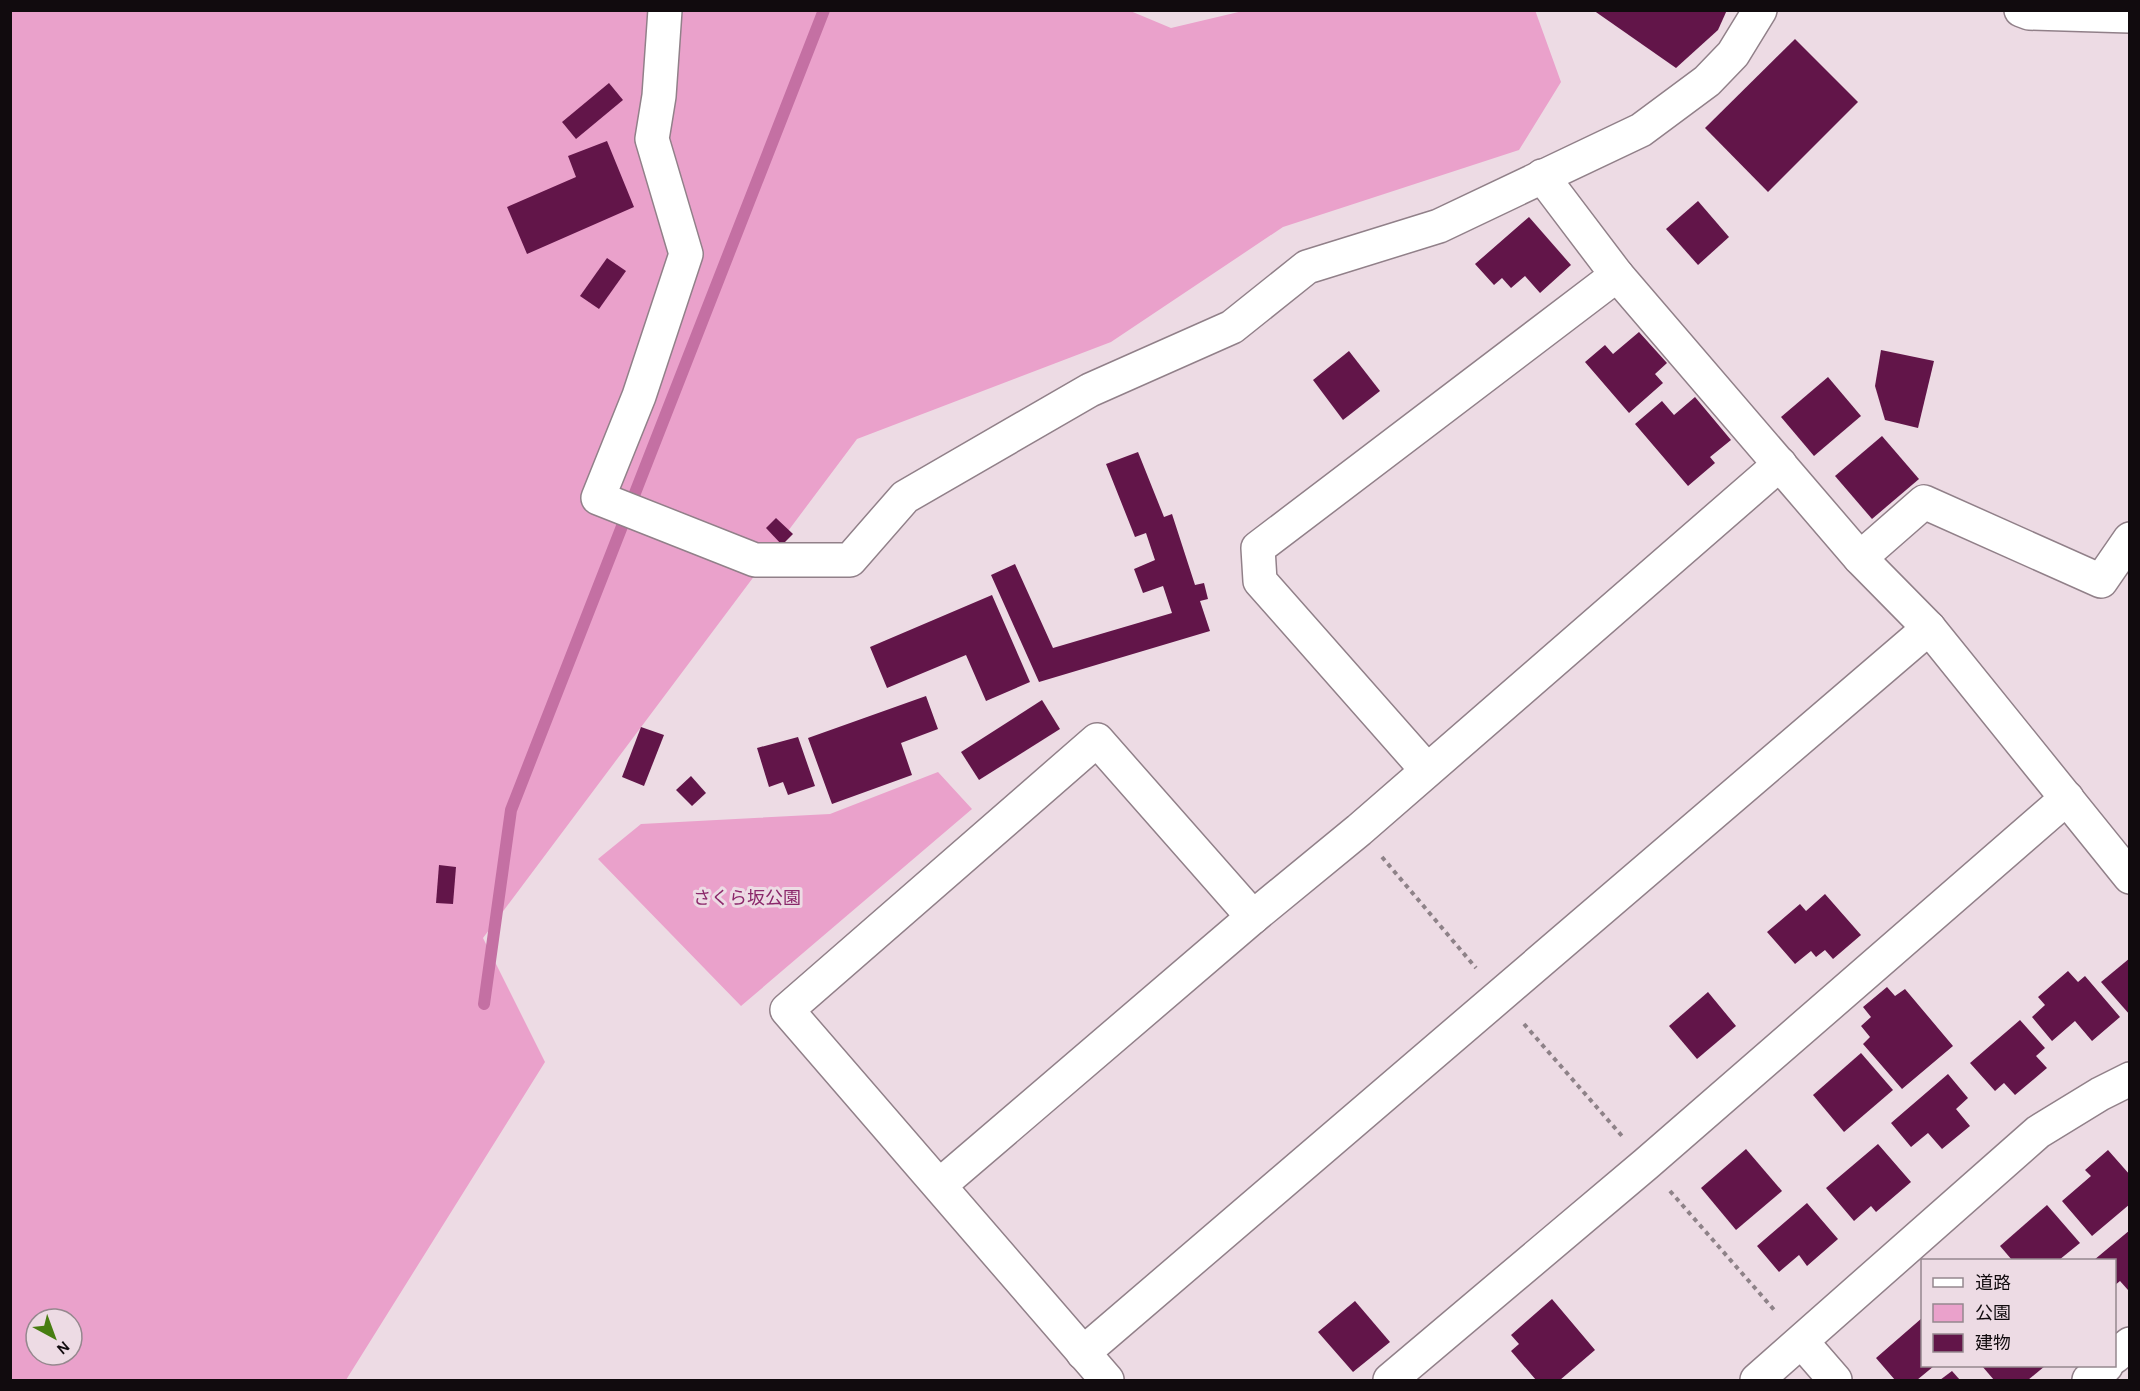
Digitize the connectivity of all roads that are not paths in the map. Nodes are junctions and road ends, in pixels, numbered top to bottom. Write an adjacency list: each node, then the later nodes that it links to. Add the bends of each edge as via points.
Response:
1 (665, 10): 5 (street, via 652,139 686,254 639,396 598,498 755,560 850,560 904,497 1090,390 1232,327 1307,267 1439,226)
2 (1760, 10): 5 (street, via 1733,54 1683,102 1641,130)
3 (2021, 10): 4 (street)
4 (2130, 16)
5 (1542, 176): 6 (street)
6 (1617, 275): 7 (street); 11 (street, via 1258,548 1260,581)
7 (1780, 464): 9 (street); 11 (street)
8 (2130, 539): 9 (street, via 2102,581 1924,502)
9 (1860, 558): 10 (street)
10 (1929, 628): 12 (street); 19 (street)
11 (1426, 769): 14 (street)
12 (2067, 798): 13 (street); 23 (street, via 1646,1164)
13 (2130, 877)
14 (1253, 917): 16 (street); 16 (street, via 1097,740 787,1010)
15 (2130, 1079): 17 (street, via 2038,1132)
16 (940, 1185): 19 (street)
17 (1802, 1342): 24 (street); 25 (street)
18 (2130, 1344): 20 (street)
19 (1083, 1353): 22 (street)
20 (2116, 1356)
21 (2104, 1367): 26 (street)
22 (1107, 1380)
23 (1390, 1380)
24 (1757, 1380)
25 (1834, 1380)
26 (2089, 1380)

